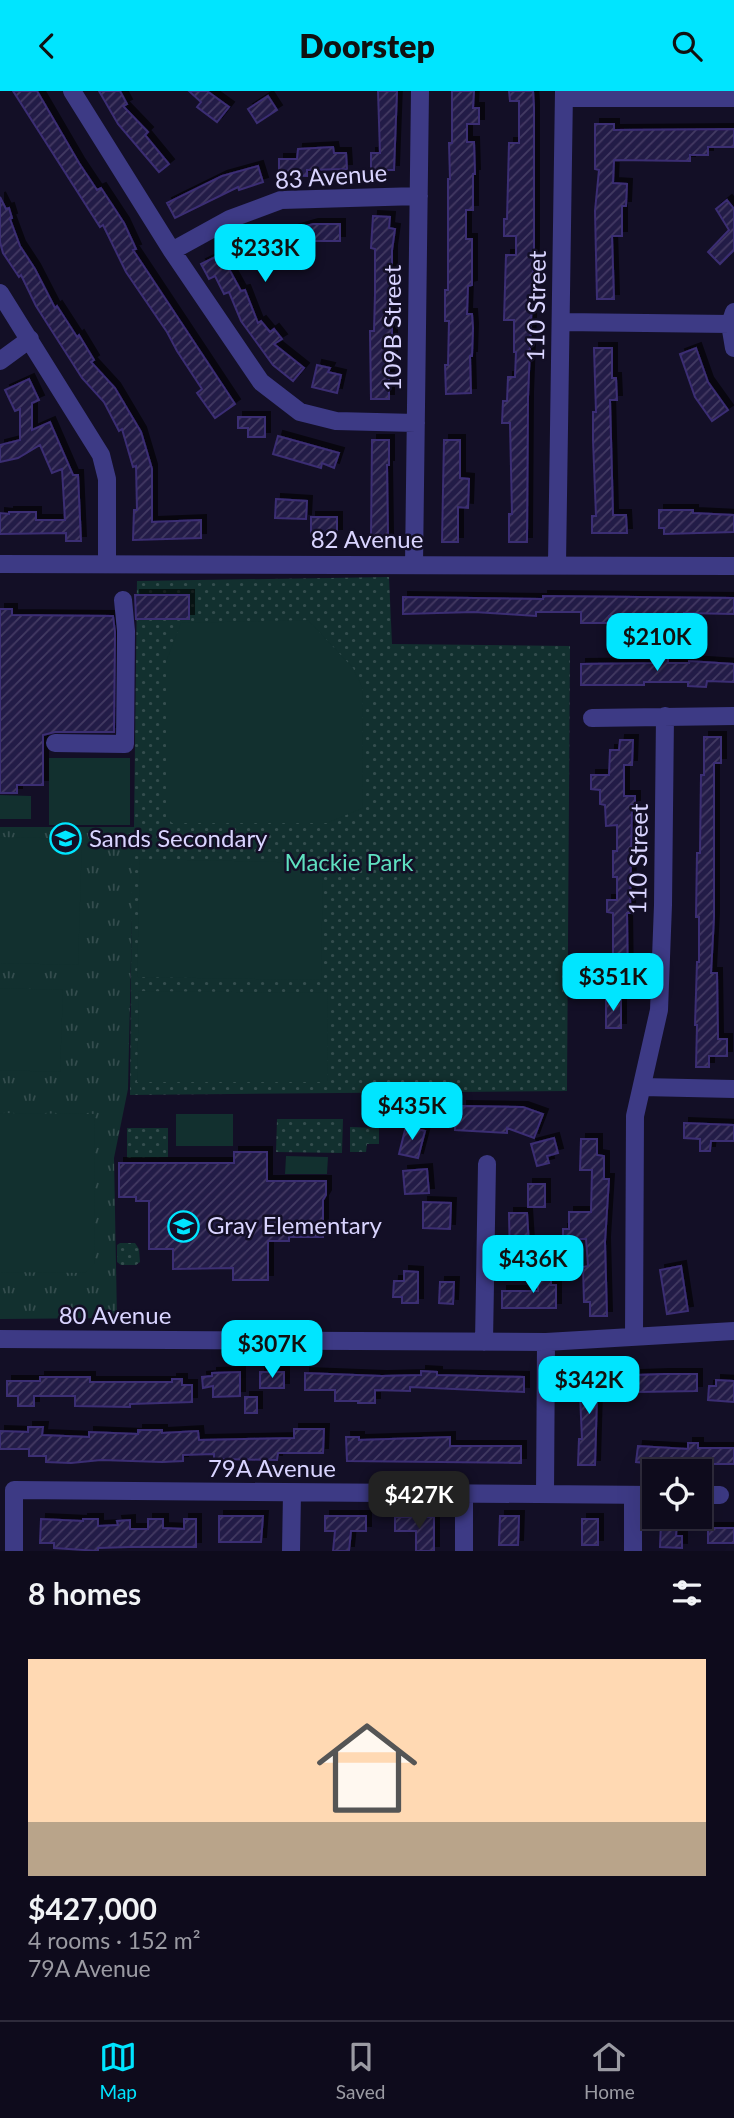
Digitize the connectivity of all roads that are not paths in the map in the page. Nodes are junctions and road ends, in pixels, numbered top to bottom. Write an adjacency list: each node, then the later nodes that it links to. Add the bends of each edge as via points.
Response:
1 (72, 91): 6 (street)
2 (420, 91): 5 (street, 109B Street)
3 (564, 94): 4 (street); 9 (street, 110 Street)
4 (734, 98)
5 (419, 196): 6 (street, 83 Avenue, via 282,200 230,219); 13 (street, 109B Street)
6 (173, 251): 13 (street, via 261,382 300,412 336,421)
7 (0, 293): 10 (street)
8 (732, 318): 9 (street); 11 (street)
9 (561, 322): 16 (street, 110 Street)
10 (30, 339): 12 (street); 15 (street, via 101,455 107,479)
11 (734, 348)
12 (0, 361)
13 (416, 423): 17 (street, 109B Street)
14 (0, 564): 15 (street, 82 Avenue)
15 (107, 564): 17 (street, 82 Avenue)
16 (557, 564): 17 (street, 82 Avenue); 18 (street, 82 Avenue)
17 (414, 565)
18 (734, 566)
19 (123, 600): 23 (street, via 125,744)
20 (665, 716): 21 (street); 22 (street); 24 (street, 110 Street, via 659,1010)
21 (734, 716)
22 (592, 718)
23 (55, 743)
24 (642, 1087): 25 (street); 28 (street, 110 Street, via 635,1117)
25 (734, 1089)
26 (486, 1164): 30 (street)
27 (734, 1331): 28 (street, 80 Avenue)
28 (634, 1336): 31 (street, 80 Avenue)
29 (0, 1339): 30 (street, 80 Avenue)
30 (484, 1342): 31 (street, 80 Avenue)
31 (546, 1342): 34 (street)
32 (292, 1493): 33 (street, 79A Avenue); 39 (street, 79A Avenue, via 15,1490); 40 (street)
33 (464, 1494): 34 (street, 79A Avenue); 41 (street)
34 (545, 1494): 35 (street, 79A Avenue)
35 (634, 1495): 36 (street, 79A Avenue); 42 (street)
36 (642, 1495)
37 (712, 1495): 38 (street)
38 (720, 1495)
39 (14, 1551)
40 (291, 1551)
41 (464, 1551)
42 (633, 1551)

